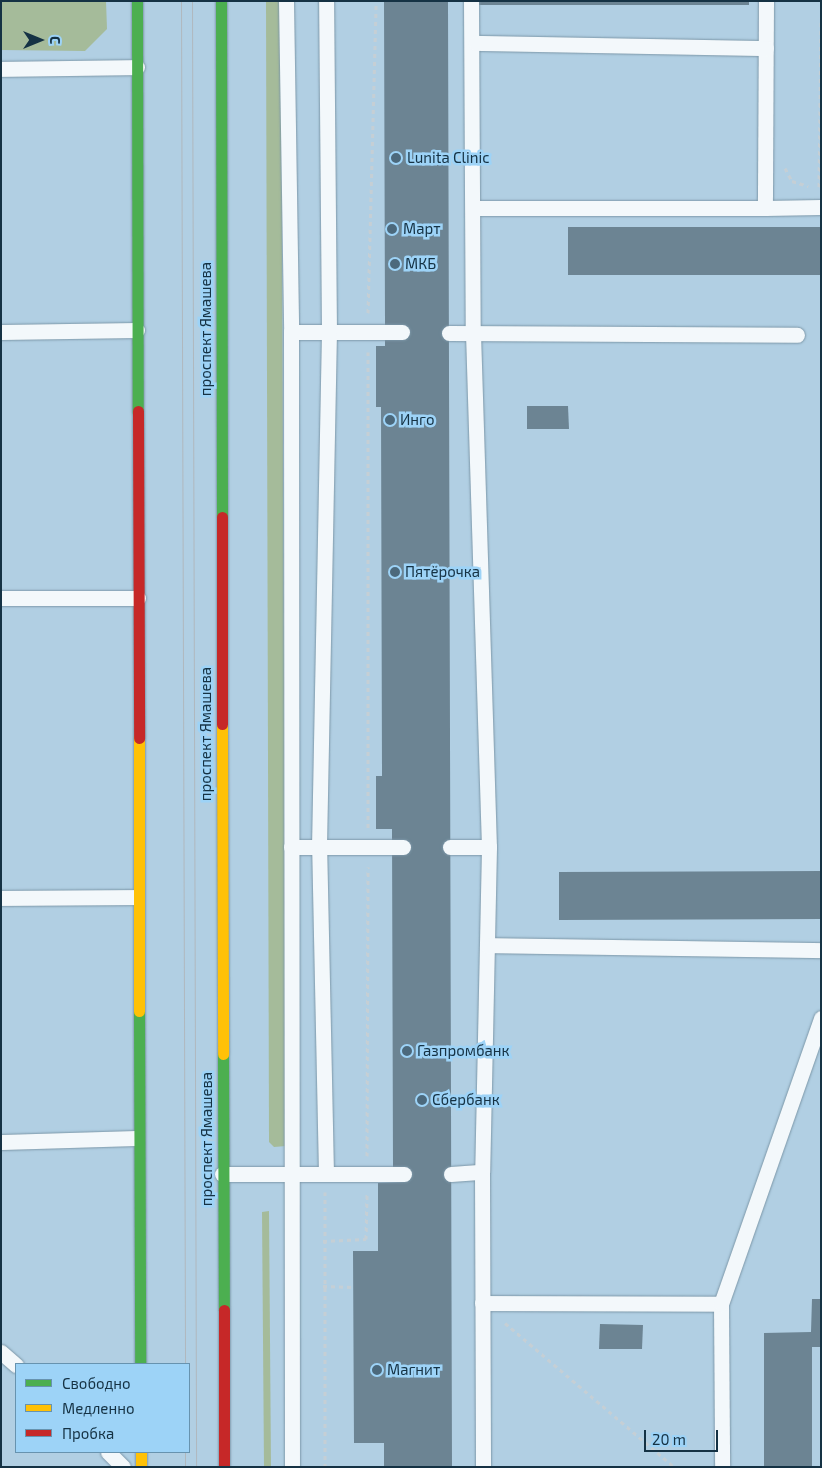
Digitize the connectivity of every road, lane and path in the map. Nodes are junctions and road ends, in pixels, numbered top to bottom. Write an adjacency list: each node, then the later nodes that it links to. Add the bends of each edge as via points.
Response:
1 (137, 1): 11 (main road)
2 (221, 1): 42 (main road, проспект Ямашева)
3 (286, 1): 19 (lane)
4 (326, 1): 22 (lane)
5 (376, 1): 20 (path)
6 (472, 1): 15 (lane)
7 (766, 1): 10 (lane)
8 (821, 18): 13 (path)
9 (476, 43): 10 (lane)
10 (766, 48): 16 (lane)
11 (137, 67): 12 (lane); 17 (main road)
12 (1, 69)
13 (819, 187)
14 (821, 207): 16 (lane)
15 (475, 208): 16 (lane); 24 (lane)
16 (765, 208)
17 (137, 330): 18 (lane); 27 (main road)
18 (1, 332)
19 (291, 332): 22 (lane); 28 (lane)
20 (368, 332): 21 (lane); 22 (lane); 30 (path)
21 (402, 332)
22 (329, 333): 29 (lane)
23 (449, 333): 24 (lane)
24 (474, 333): 25 (lane); 33 (lane)
25 (797, 335)
26 (1, 598): 27 (lane)
27 (138, 598): 34 (main road)
28 (291, 847): 29 (lane); 46 (lane)
29 (320, 847): 30 (lane); 43 (lane)
30 (368, 847): 31 (lane); 47 (path)
31 (403, 847)
32 (450, 847): 33 (lane)
33 (489, 848): 36 (lane)
34 (137, 897): 35 (lane); 39 (main road)
35 (1, 898)
36 (487, 945): 37 (lane); 41 (lane)
37 (821, 950)
38 (821, 1018): 52 (lane)
39 (138, 1138): 40 (lane); 54 (main road)
40 (1, 1142)
41 (482, 1172): 45 (lane); 51 (lane)
42 (222, 1174): 46 (lane); 61 (main road, проспект Ямашева)
43 (326, 1174): 46 (lane); 47 (lane); 48 (path)
44 (404, 1174): 47 (lane)
45 (451, 1174)
46 (291, 1175): 58 (lane)
47 (367, 1175): 48 (path, via 366,1240)
48 (323, 1241): 49 (path)
49 (323, 1286): 50 (path); 62 (path)
50 (353, 1287)
51 (482, 1304): 52 (lane); 63 (lane); 64 (path)
52 (721, 1304): 65 (lane)
53 (1, 1352): 55 (lane)
54 (140, 1363)
55 (15, 1364)
56 (109, 1453): 59 (lane)
57 (141, 1453): 60 (main road)
58 (292, 1466)
59 (123, 1467)
60 (141, 1467)
61 (224, 1467)
62 (325, 1467)
63 (483, 1467)
64 (674, 1467)
65 (722, 1467)

